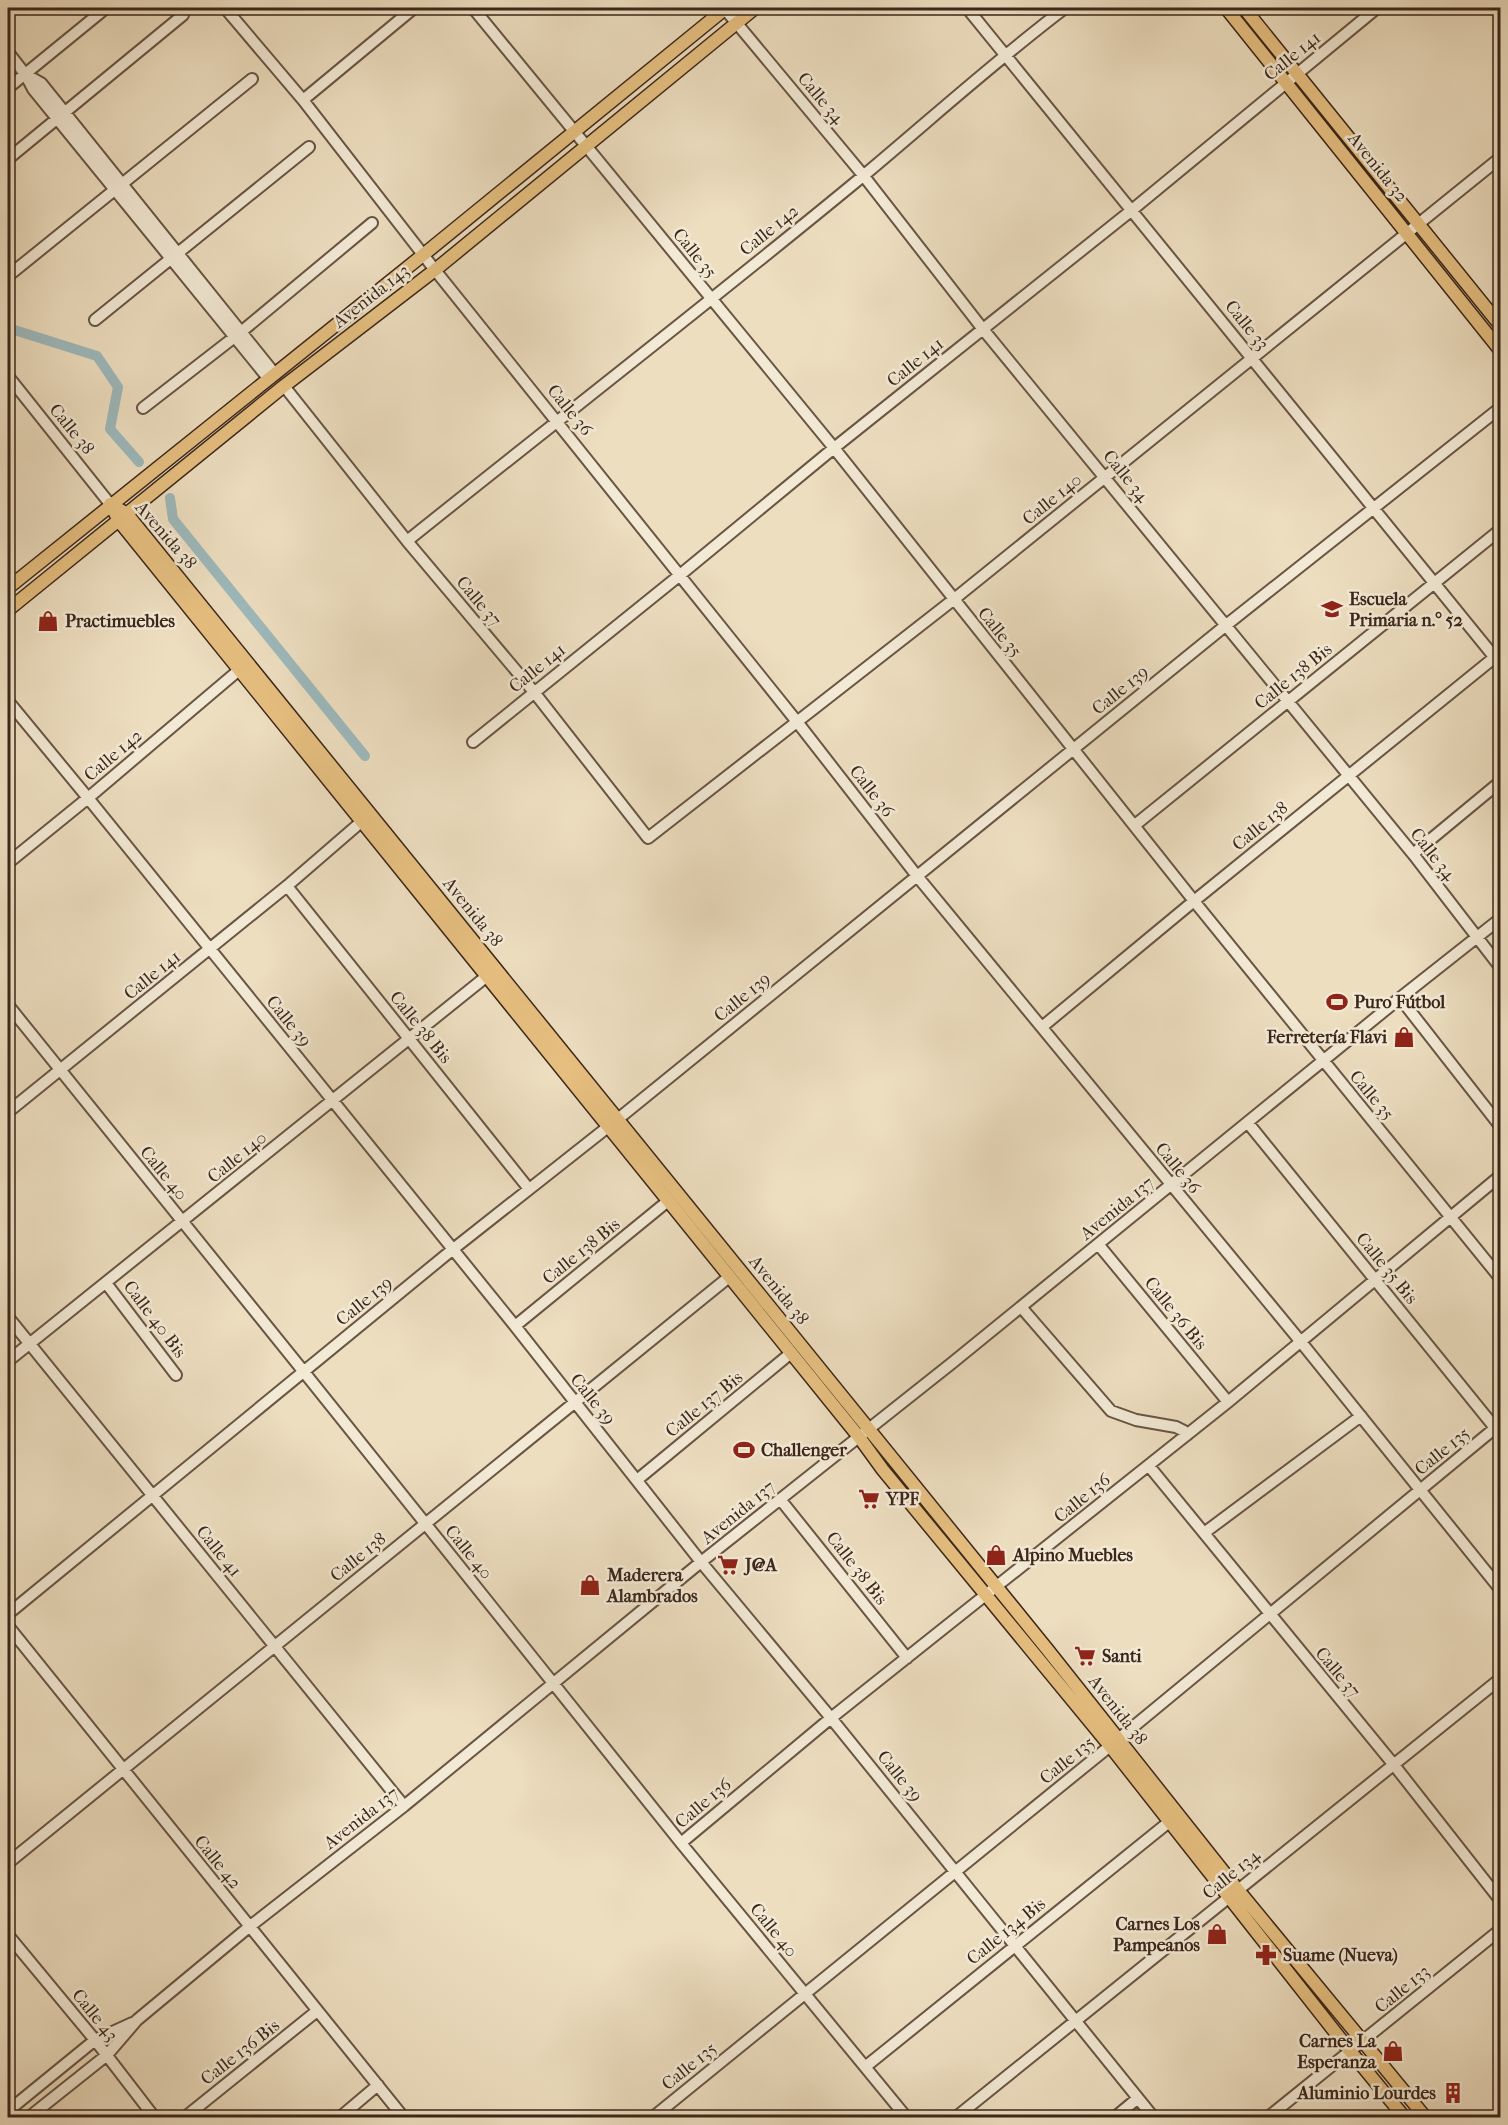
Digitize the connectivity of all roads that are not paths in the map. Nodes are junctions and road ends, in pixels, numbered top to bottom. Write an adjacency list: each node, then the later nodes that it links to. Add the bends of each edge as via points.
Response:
1 (225, 8): 22 (street, Calle 36)
2 (414, 8): 22 (street)
3 (473, 8): 24 (street, Calle 35)
4 (725, 8): 15 (street, Calle 34); 24 (main road, Avenida 143)
5 (755, 8): 15 (main road, Avenida 143)
6 (967, 8): 17 (street, Calle 33)
7 (1065, 8): 17 (street, Calle 142)
8 (1226, 8): 19 (main road, Avenida 32)
9 (1244, 8): 19 (main road, Avenida 32)
10 (1377, 8): 19 (street, Calle 141)
11 (1496, 8): 13 (street)
12 (101, 9): 18 (street)
13 (1500, 14)
14 (183, 15): 23 (street)
15 (736, 23): 25 (main road, Avenida 143); 29 (street, Calle 34)
16 (8, 52): 18 (street)
17 (1005, 54): 29 (street, Calle 142); 31 (street, Calle 33)
18 (25, 74): 21 (street); 23 (street, via 33,89)
19 (1291, 78): 31 (street, Calle 141); 33 (main road, Avenida 32); 34 (main road, Avenida 32)
20 (252, 79): 30 (street)
21 (8, 88)
22 (303, 100): 35 (street, Calle 36)
23 (61, 116): 28 (street); 30 (street)
24 (573, 132): 25 (street, Calle 35); 35 (main road, Avenida 143)
25 (587, 145): 37 (main road, Avenida 143); 39 (street, Calle 35)
26 (309, 147): 36 (street)
27 (1500, 158): 33 (street, Calle 140)
28 (8, 159)
29 (863, 175): 39 (street, Calle 142); 42 (street, Calle 34)
30 (118, 186): 36 (street); 38 (street)
31 (1132, 210): 42 (street, Calle 141); 45 (street, Calle 33)
32 (372, 223): 43 (street)
33 (1419, 225): 34 (street, Calle 140); 41 (main road, Avenida 32)
34 (1408, 234): 44 (main road, Avenida 32); 45 (street, Calle 140)
35 (423, 255): 37 (street, Calle 36); 47 (main road, Avenida 143)
36 (175, 257): 40 (street); 43 (street)
37 (435, 270): 48 (main road, Avenida 143); 51 (street, Calle 36)
38 (8, 276)
39 (711, 299): 51 (street, Calle 142); 52 (street, Calle 35)
40 (95, 320)
41 (1500, 325)
42 (982, 328): 52 (street, Calle 141); 53 (street, Calle 34)
43 (238, 335): 47 (street); 49 (street)
44 (1500, 350)
45 (1253, 359): 53 (street, Calle 140); 55 (street, Calle 33)
46 (8, 376): 54 (street, Calle 38)
47 (271, 376): 54 (main road, Avenida 143)
48 (284, 386): 56 (main road, Avenida 143); 58 (street, Calle 37)
49 (143, 408)
50 (1500, 408): 55 (street, Calle 139)
51 (557, 420): 58 (street, Calle 142); 59 (street, Calle 36)
52 (834, 448): 59 (street, Calle 141); 62 (street, Calle 35)
53 (1106, 477): 62 (street, Calle 140); 64 (street, Calle 34)
54 (110, 504): 56 (main road, Avenida 38); 61 (main road, Avenida 143)
55 (1375, 509): 60 (street, Calle 33); 64 (street, Calle 139)
56 (123, 518): 63 (main road, Avenida 143); 66 (main road, Avenida 38); 76 (main road, Avenida 38)
57 (1500, 530): 60 (street, Calle 138 Bis)
58 (407, 541): 67 (street, Calle 37)
59 (680, 575): 67 (street, Calle 141); 70 (street, Calle 36)
60 (1434, 582): 65 (street, Calle 33); 69 (street, Calle 138 Bis)
61 (8, 588)
62 (953, 600): 70 (street, Calle 140); 72 (street, Calle 35)
63 (8, 610)
64 (1225, 626): 69 (street, Calle 34); 72 (street, Calle 139)
65 (1499, 658): 73 (street, Calle 138)
66 (239, 670): 75 (street, Calle 142); 76 (main road, Avenida 38)
67 (534, 692): 71 (street, Calle 141); 78 (street, Calle 37)
68 (8, 701): 75 (street, Calle 39)
69 (1288, 701): 73 (street, Calle 34); 77 (street, Calle 138 Bis)
70 (798, 723): 78 (street, Calle 140); 81 (street, Calle 36)
71 (473, 742)
72 (1074, 748): 77 (street, Calle 35); 81 (street, Calle 139)
73 (1349, 776): 79 (street, Calle 34); 83 (street, Calle 138)
74 (1500, 782): 79 (street)
75 (88, 798): 80 (street, Calle 142); 86 (street, Calle 39)
76 (366, 818): 82 (street, Calle 141); 88 (main road, Avenida 38); 97 (main road, Avenida 38)
77 (1135, 825): 83 (street, Calle 35)
78 (648, 838)
79 (1413, 854): 85 (street, Calle 34)
80 (8, 863)
81 (917, 876): 91 (street, Calle 36); 97 (street, Calle 139)
82 (287, 886): 86 (street, Calle 141); 92 (street, Calle 38 Bis)
83 (1194, 901): 91 (street, Calle 138); 93 (street, Calle 35)
84 (1500, 919): 85 (street, Avenida 137)
85 (1476, 938): 87 (street, Calle 34); 89 (street, Avenida 137)
86 (210, 949): 94 (street, Calle 141); 95 (street, Calle 39)
87 (1500, 967)
88 (487, 976): 92 (street, Calle 140); 97 (main road, Avenida 38)
89 (1400, 998): 93 (street, Avenida 137); 99 (street)
90 (8, 1005): 94 (street, Calle 40)
91 (1042, 1027): 101 (street, Calle 36)
92 (409, 1039): 95 (street, Calle 140); 102 (street, Calle 38 Bis)
93 (1323, 1061): 98 (street, Avenida 137); 104 (street, Calle 35)
94 (60, 1070): 96 (street, Calle 141); 105 (street, Calle 40)
95 (332, 1101): 105 (street, Calle 140); 107 (street, Calle 39)
96 (8, 1112)
97 (613, 1123): 102 (street, Calle 139); 103 (main road, Avenida 38); 125 (main road, Avenida 38)
98 (1248, 1123): 101 (street, Avenida 137); 110 (street, Calle 35 Bis)
99 (1500, 1126)
100 (1500, 1176): 104 (street, Calle 136)
101 (1171, 1186): 106 (street, Avenida 137); 115 (street, Calle 36)
102 (529, 1189): 107 (street, Calle 139)
103 (668, 1201): 108 (main road, Avenida 38); 114 (street, Calle 138 Bis)
104 (1451, 1217): 109 (street, Calle 35); 110 (street, Calle 136)
105 (183, 1222): 111 (street, Calle 140); 119 (street, Calle 40)
106 (1098, 1244): 112 (street, Avenida 137); 121 (street, Calle 36 Bis)
107 (452, 1250): 114 (street, Calle 39); 119 (street, Calle 139)
108 (729, 1277): 117 (main road, Avenida 38); 122 (street, Calle 138)
109 (1500, 1278)
110 (1376, 1280): 115 (street, Calle 136); 124 (street, Calle 35 Bis)
111 (106, 1283): 116 (street, Calle 140); 120 (street, Calle 40 Bis)
112 (1021, 1307): 125 (street, Avenida 137); 126 (street, via 1111,1411 1176,1427)
113 (8, 1317): 116 (street, Calle 41)
114 (515, 1326): 122 (street, Calle 39)
115 (1301, 1342): 121 (street, Calle 136); 123 (street, Calle 36)
116 (29, 1344): 118 (street, Calle 140); 130 (street, Calle 41)
117 (791, 1353): 125 (main road, Avenida 38); 128 (street, Calle 137 Bis)
118 (8, 1361)
119 (304, 1372): 130 (street, Calle 139); 132 (street, Calle 40)
120 (176, 1375)
121 (1228, 1402): 126 (street, Calle 136)
122 (575, 1404): 128 (street, Calle 39); 132 (street, Calle 138)
123 (1361, 1416): 129 (street, Calle 36); 133 (street)
124 (1499, 1429): 129 (street, Calle 135)
125 (864, 1433): 131 (street, Avenida 137); 135 (main road, Avenida 38); 137 (main road, Avenida 38)
126 (1187, 1435): 127 (street, Calle 136)
127 (1149, 1466): 133 (street, Calle 37); 135 (street, Calle 136)
128 (637, 1479): 134 (street, Calle 39)
129 (1421, 1489): 136 (street, Calle 36); 139 (street, Calle 135)
130 (153, 1494): 138 (street, Calle 139); 141 (street, Calle 41)
131 (780, 1499): 134 (street, Avenida 137); 142 (street, Calle 38 Bis)
132 (425, 1524): 141 (street, Calle 138); 144 (street, Calle 40)
133 (1204, 1533): 139 (street, Calle 37)
134 (701, 1562): 144 (street, Avenida 137); 145 (street, Calle 39)
135 (997, 1587): 137 (street, Calle 136); 146 (main road, Avenida 38)
136 (1500, 1589)
137 (986, 1596): 142 (street, Calle 136); 146 (main road, Avenida 38)
138 (8, 1614)
139 (1269, 1614): 146 (street, Calle 135); 147 (street, Calle 37)
140 (8, 1626): 148 (street, Calle 42)
141 (274, 1647): 148 (street, Calle 138); 149 (street, Calle 41)
142 (907, 1658): 145 (street, Calle 136)
143 (1500, 1679): 147 (street, Calle 134)
144 (554, 1683): 149 (street, Avenida 137); 151 (street, Calle 40)
145 (831, 1718): 151 (street, Calle 136); 153 (street, Calle 39)
146 (1114, 1743): 150 (main road, Avenida 38); 153 (street, Calle 135); 154 (main road, Avenida 38)
147 (1395, 1765): 154 (street, Calle 134); 155 (street, Calle 37)
148 (123, 1769): 152 (street, Calle 138); 156 (street, Calle 42)
149 (404, 1806): 156 (street, Avenida 137)
150 (1169, 1822): 154 (main road, Avenida 38); 159 (street, Calle 134 Bis)
151 (681, 1843): 160 (street, Calle 40)
152 (8, 1863)
153 (956, 1870): 159 (street, Calle 39); 160 (street, Calle 135)
154 (1233, 1894): 163 (street, Calle 134); 165 (main road, Avenida 38); 166 (main road, Avenida 38)
155 (1500, 1900)
156 (249, 1927): 161 (street, Calle 42); 162 (street, Avenida 137)
157 (1500, 1930): 165 (street, Calle 133)
158 (8, 1935): 164 (street, Calle 43)
159 (1015, 1945): 163 (street, Calle 39); 168 (street, Calle 134 Bis)
160 (804, 1993): 168 (street, Calle 40); 172 (street, Calle 135)
161 (318, 2011): 169 (street, Calle 42); 175 (street, Calle 136 Bis)
162 (137, 2020): 164 (street, Avenida 137); 167 (street, Avenida 137)
163 (1076, 2020): 170 (street, Calle 39); 179 (street, Calle 134)
164 (95, 2040): 167 (street, Calle 43); 171 (street, Avenida 137)
165 (1363, 2041): 166 (street, Calle 133); 184 (main road, Avenida 38)
166 (1350, 2051): 182 (street, Calle 133); 183 (main road, Avenida 38)
167 (107, 2055): 173 (street, Avenida 137); 174 (street, Calle 43)
168 (865, 2067): 178 (street, Calle 40)
169 (378, 2085): 176 (street); 177 (street, Calle 42)
170 (1138, 2098): 180 (street); 181 (street, Calle 39)
171 (8, 2111)
172 (654, 2117)
173 (28, 2118)
174 (155, 2118)
175 (184, 2118)
176 (339, 2118)
177 (404, 2118)
178 (907, 2118)
179 (955, 2118)
180 (1114, 2118)
181 (1154, 2118)
182 (1268, 2118)
183 (1405, 2118)
184 (1426, 2118)

